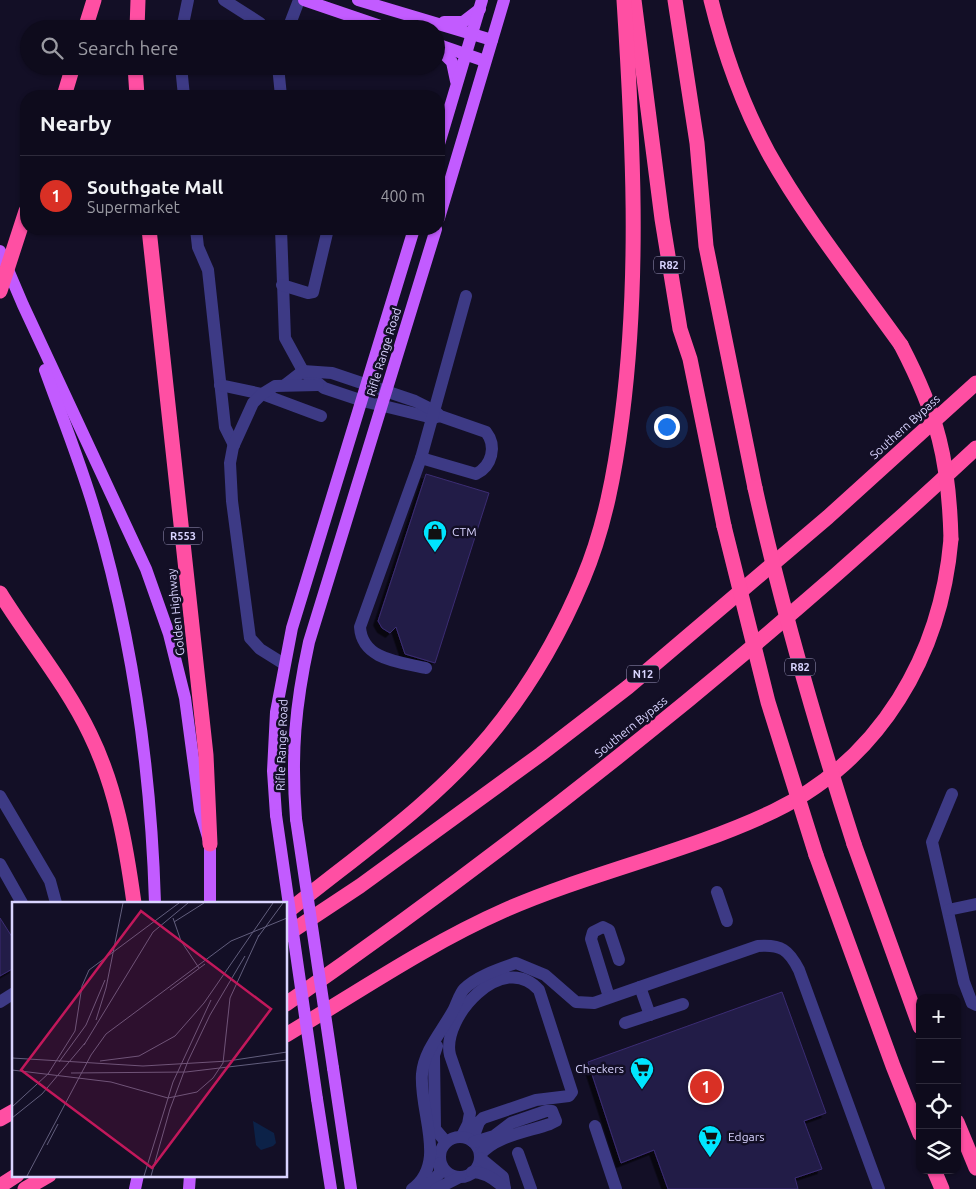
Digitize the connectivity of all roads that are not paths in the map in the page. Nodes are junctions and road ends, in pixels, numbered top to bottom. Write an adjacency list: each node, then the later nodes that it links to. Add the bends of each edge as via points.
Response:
1 (94, 0): 15 (highway)
2 (138, 0): 16 (highway)
3 (188, 0): 17 (lane)
4 (224, 0): 18 (lane)
5 (299, 0): 19 (lane)
6 (358, 0): 21 (main road)
7 (504, 0): 25 (main road)
8 (624, 0): 83 (highway, via 633,135 633,292 615,471 584,577 537,669 489,736 405,819)
9 (634, 0): 102 (highway, R82, bridge, via 662,219 680,329 690,359 724,526 768,702 816,855)
10 (675, 0): 95 (highway, R82, bridge, via 697,143 706,246 768,545 814,720 854,844)
11 (711, 0): 97 (highway, bridge, via 722,46 768,151 799,204 901,345 939,432 947,468 951,539 947,577 935,626 904,692 868,739 818,785 740,826 578,881 476,924)
12 (311, 2): 13 (main road)
13 (328, 4): 20 (main road)
14 (481, 5): 22 (main road, via 463,22); 24 (main road)
15 (88, 20)
16 (137, 20)
17 (184, 20)
18 (257, 20)
19 (291, 20)
20 (367, 20)
21 (423, 20)
22 (445, 22)
23 (445, 27): 24 (main road)
24 (472, 35): 25 (main road); 27 (main road)
25 (492, 40): 29 (main road)
26 (445, 48): 27 (main road)
27 (466, 54): 29 (main road); 34 (main road)
28 (445, 55): 34 (main road, via 452,62)
29 (485, 61): 40 (main road)
30 (70, 75): 35 (highway)
31 (136, 75): 36 (highway)
32 (182, 75): 37 (lane)
33 (279, 75): 38 (lane)
34 (456, 86): 39 (main road)
35 (66, 90)
36 (137, 90)
37 (183, 90)
38 (280, 90)
39 (445, 124)
40 (445, 198)
41 (20, 229): 50 (highway, bridge)
42 (150, 235): 73 (highway, Golden Highway / R553, via 206,755)
43 (197, 235): 55 (lane, via 198,248 208,270)
44 (281, 235): 49 (lane)
45 (327, 235): 49 (lane, via 313,292 308,294)
46 (412, 235): 58 (main road, Rifle Range Road)
47 (434, 235): 59 (main road, Rifle Range Road)
48 (0, 251): 52 (main road)
49 (282, 285): 53 (lane, via 285,338)
50 (0, 291)
51 (466, 296): 63 (lane)
52 (23, 305): 73 (main road, via 146,569 169,634 185,698 200,810); 79 (main road, via 95,510 128,642 149,782)
53 (304, 370): 56 (lane); 57 (lane); 58 (lane, via 332,372)
54 (976, 383): 85 (highway, Southern Bypass / N12, via 828,517 628,687 360,886)
55 (220, 385): 60 (lane); 65 (lane, via 225,427)
56 (285, 385): 57 (lane); 60 (lane)
57 (318, 385): 61 (lane)
58 (367, 386): 59 (lane); 61 (main road, Rifle Range Road)
59 (387, 392): 62 (main road, Rifle Range Road); 63 (lane)
60 (262, 394): 64 (lane); 65 (lane, via 252,402)
61 (363, 401): 62 (lane); 69 (main road, Rifle Range Road, via 292,628)
62 (382, 406): 63 (lane); 121 (main road, Rifle Range Road, bridge, via 302,672 296,701 292,776)
63 (436, 415): 67 (lane); 67 (lane, via 486,432 492,448 491,458 480,472 472,474)
64 (321, 416)
65 (234, 445): 69 (lane, via 230,463 232,501 250,638 260,649)
66 (976, 448): 91 (highway, Southern Bypass, via 797,608 602,770 493,856)
67 (421, 458): 70 (lane, via 360,627 362,641 374,654)
68 (0, 593): 78 (highway, via 90,735 118,809)
69 (284, 664): 120 (main road, Rifle Range Road, bridge, via 274,738 276,815)
70 (426, 668)
71 (952, 794): 82 (lane, via 932,842)
72 (0, 796): 77 (lane, via 50,881)
73 (210, 844): 80 (main road, Golden Highway / R553)
74 (0, 864): 76 (lane)
75 (717, 892): 84 (lane)
76 (21, 902)
77 (56, 902)
78 (134, 902)
79 (155, 902)
80 (210, 902)
81 (976, 904): 82 (lane)
82 (948, 910): 93 (lane, via 964,982 969,997)
83 (288, 911)
84 (727, 921)
85 (288, 934)
86 (619, 960): 89 (lane, via 609,930 603,927 593,932 591,939)
87 (640, 987): 89 (lane); 94 (lane); 128 (lane, via 758,946 774,945 791,954)
88 (12, 994): 90 (lane)
89 (609, 997): 98 (lane, via 594,1003 576,1002 545,975 516,963 496,970 464,989)
90 (0, 1002)
91 (288, 1003)
92 (683, 1004): 94 (lane)
93 (976, 1005)
94 (650, 1015): 96 (lane)
95 (916, 1015)
96 (625, 1023)
97 (288, 1034)
98 (440, 1034): 105 (lane, via 434,1055 435,1129); 105 (lane, via 427,1054 422,1074 425,1120)
99 (12, 1112): 100 (highway)
100 (0, 1119)
101 (595, 1126): 127 (lane)
102 (918, 1129)
103 (960, 1129): 108 (highway)
104 (469, 1140): 104 (lane, via 470,1113 450,1055 450,1038 469,1001 481,989 507,977 520,976 539,990 572,1092 569,1096 536,1100 483,1118); 105 (lane, via 455,1137); 107 (lane); 107 (lane, via 494,1136 511,1123 546,1111 556,1115 556,1121 496,1142 485,1148)
105 (440, 1152): 110 (lane, via 448,1173); 122 (lane, via 425,1178); 123 (lane, via 440,1173)
106 (518, 1153): 126 (lane)
107 (480, 1156): 110 (lane); 125 (lane, via 503,1177)
108 (974, 1162)
109 (936, 1174): 116 (highway)
110 (466, 1175): 124 (lane); 125 (lane, via 480,1172)
111 (15, 1176): 115 (highway)
112 (47, 1176): 117 (highway)
113 (138, 1176): 118 (main road)
114 (190, 1176): 119 (main road)
115 (0, 1186)
116 (941, 1188)
117 (25, 1189)
118 (135, 1189)
119 (189, 1189)
120 (331, 1189)
121 (351, 1189)
122 (412, 1189)
123 (424, 1189)
124 (436, 1189)
125 (505, 1189)
126 (531, 1189)
127 (616, 1189)
128 (880, 1189)

